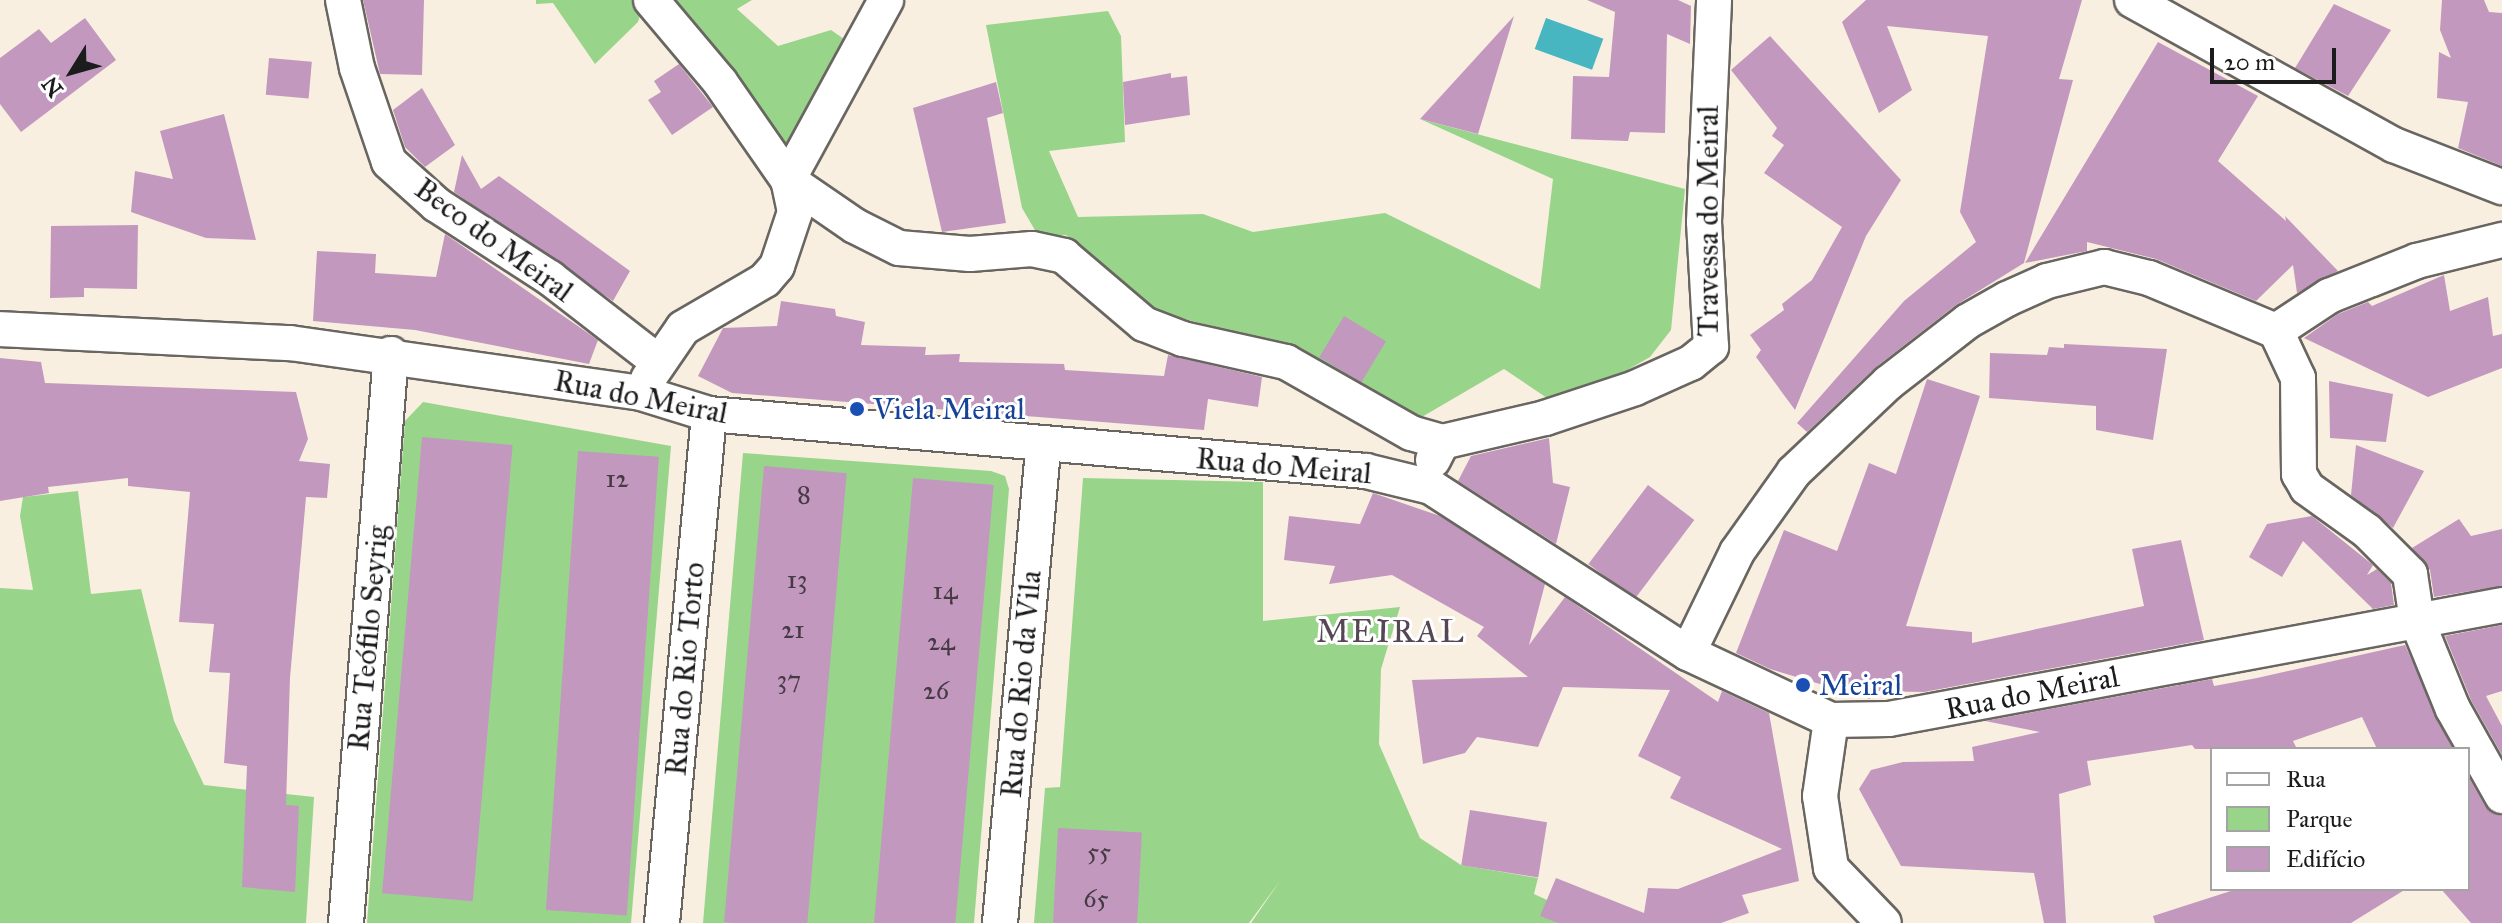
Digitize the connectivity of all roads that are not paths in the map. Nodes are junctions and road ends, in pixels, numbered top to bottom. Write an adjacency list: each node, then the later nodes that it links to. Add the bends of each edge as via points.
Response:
1 (343, 0): 12 (street, Beco do Meiral, via 357,68 389,162 437,205 550,278)
2 (651, 0): 6 (street, via 720,82)
3 (886, 0): 6 (street)
4 (1714, 0): 15 (street, Travessa do Meiral, via 1704,222 1711,347 1691,363 1635,388 1545,418)
5 (2132, 0): 7 (street, via 2394,145)
6 (788, 180): 12 (street, via 795,212 777,266 765,280 683,328); 15 (street, via 817,204 899,248 970,254 1032,249 1064,256 1144,324 1183,339 1286,362 1411,433)
7 (2502, 187)
8 (2502, 240): 10 (street, via 2417,261 2329,296)
9 (0, 329): 11 (street, Rua do Meiral, via 290,343)
10 (2276, 331): 19 (street, via 2288,346 2298,378 2299,474 2307,488 2367,531 2410,574); 20 (street, via 2149,278 2104,267 2047,281 2007,299 1968,321 1888,383 1794,472 1737,552)
11 (391, 354): 13 (street, Rua do Meiral); 23 (street, Rua Teófilo Seyrig)
12 (657, 361): 13 (street)
13 (641, 393): 14 (street, Rua do Meiral)
14 (709, 414): 16 (street, Rua do Meiral); 24 (street, Rua do Rio Torto)
15 (1442, 442): 17 (street)
16 (1043, 446): 17 (street, Rua do Meiral, via 1366,471); 25 (street, Rua do Rio da Vila)
17 (1423, 484): 20 (street, Rua do Meiral)
18 (2502, 605): 19 (street, Rua do Meiral)
19 (2417, 621): 21 (street, Rua do Meiral, via 1889,719); 22 (street, via 2453,709)
20 (1688, 653): 21 (street, Rua do Meiral)
21 (1831, 720): 26 (street, via 1820,796 1831,868)
22 (2502, 796)
23 (346, 923)
24 (662, 923)
25 (1000, 923)
26 (1884, 923)

